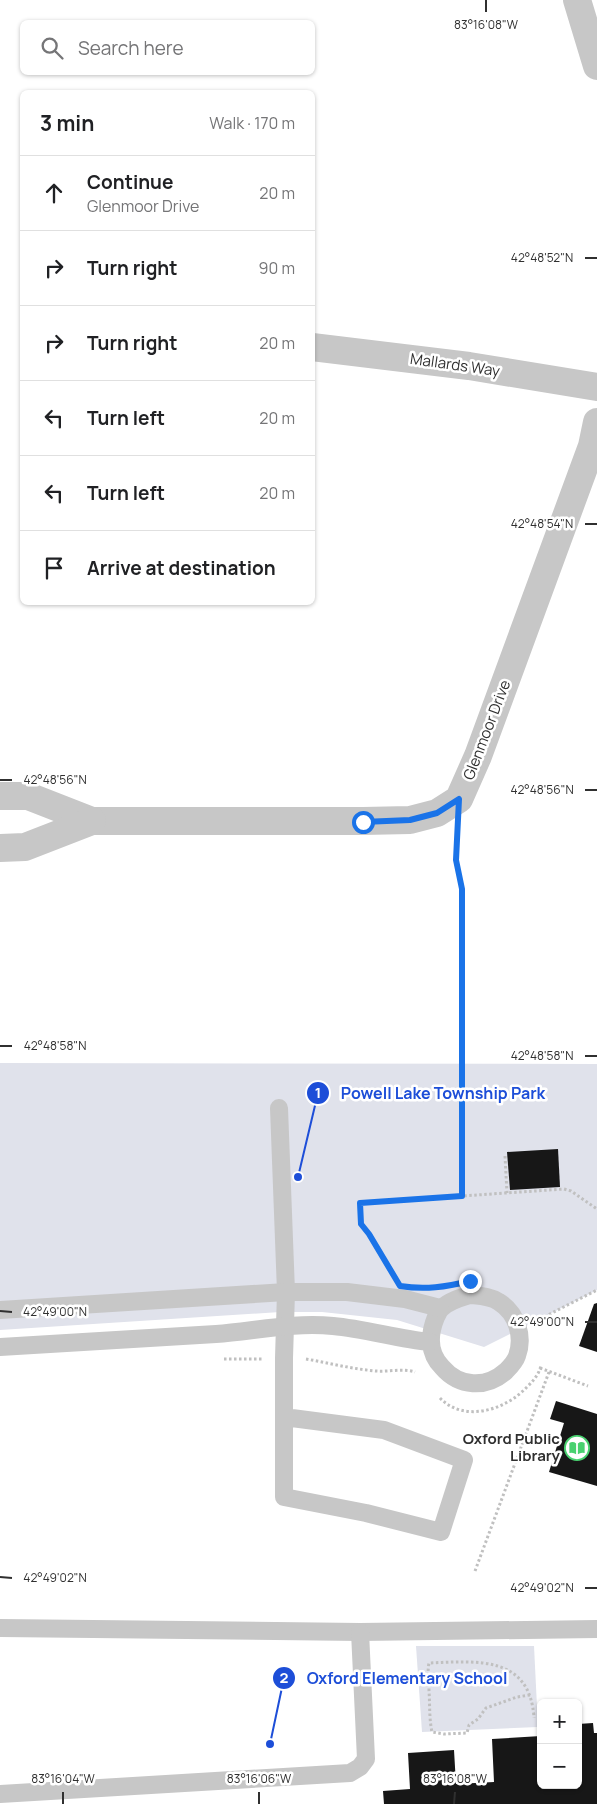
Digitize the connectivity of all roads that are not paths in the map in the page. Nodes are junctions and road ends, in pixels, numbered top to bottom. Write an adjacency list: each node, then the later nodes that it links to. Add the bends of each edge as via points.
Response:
1 (577, 0): 2 (street)
2 (597, 66)
3 (315, 347): 4 (street, Mallards Way, via 469,366)
4 (597, 387)
5 (597, 422): 7 (street, Glenmoor Drive, via 592,446 482,746 459,799 437,813 410,820)
6 (0, 796): 7 (street, Glenmoor Drive, via 28,796)
7 (92, 821): 8 (street, Glenmoor Drive, via 25,847)
8 (0, 848)
9 (279, 1108): 10 (lane)
10 (286, 1292): 11 (lane, via 347,1292 405,1299); 12 (lane); 13 (lane)
11 (440, 1308): 14 (lane); 14 (lane, via 470,1296 485,1296 499,1302 511,1312 518,1326 517,1357 499,1377 473,1384 447,1374 438,1363)
12 (0, 1310)
13 (285, 1326): 14 (lane, via 332,1326); 15 (lane, via 218,1334); 16 (lane)
14 (430, 1342)
15 (0, 1347)
16 (284, 1417): 16 (lane, via 284,1497 441,1532 464,1460 384,1430)
17 (0, 1628): 19 (lane)
18 (597, 1629): 19 (lane)
19 (360, 1632): 20 (lane, via 366,1759 350,1773)
20 (0, 1794)

